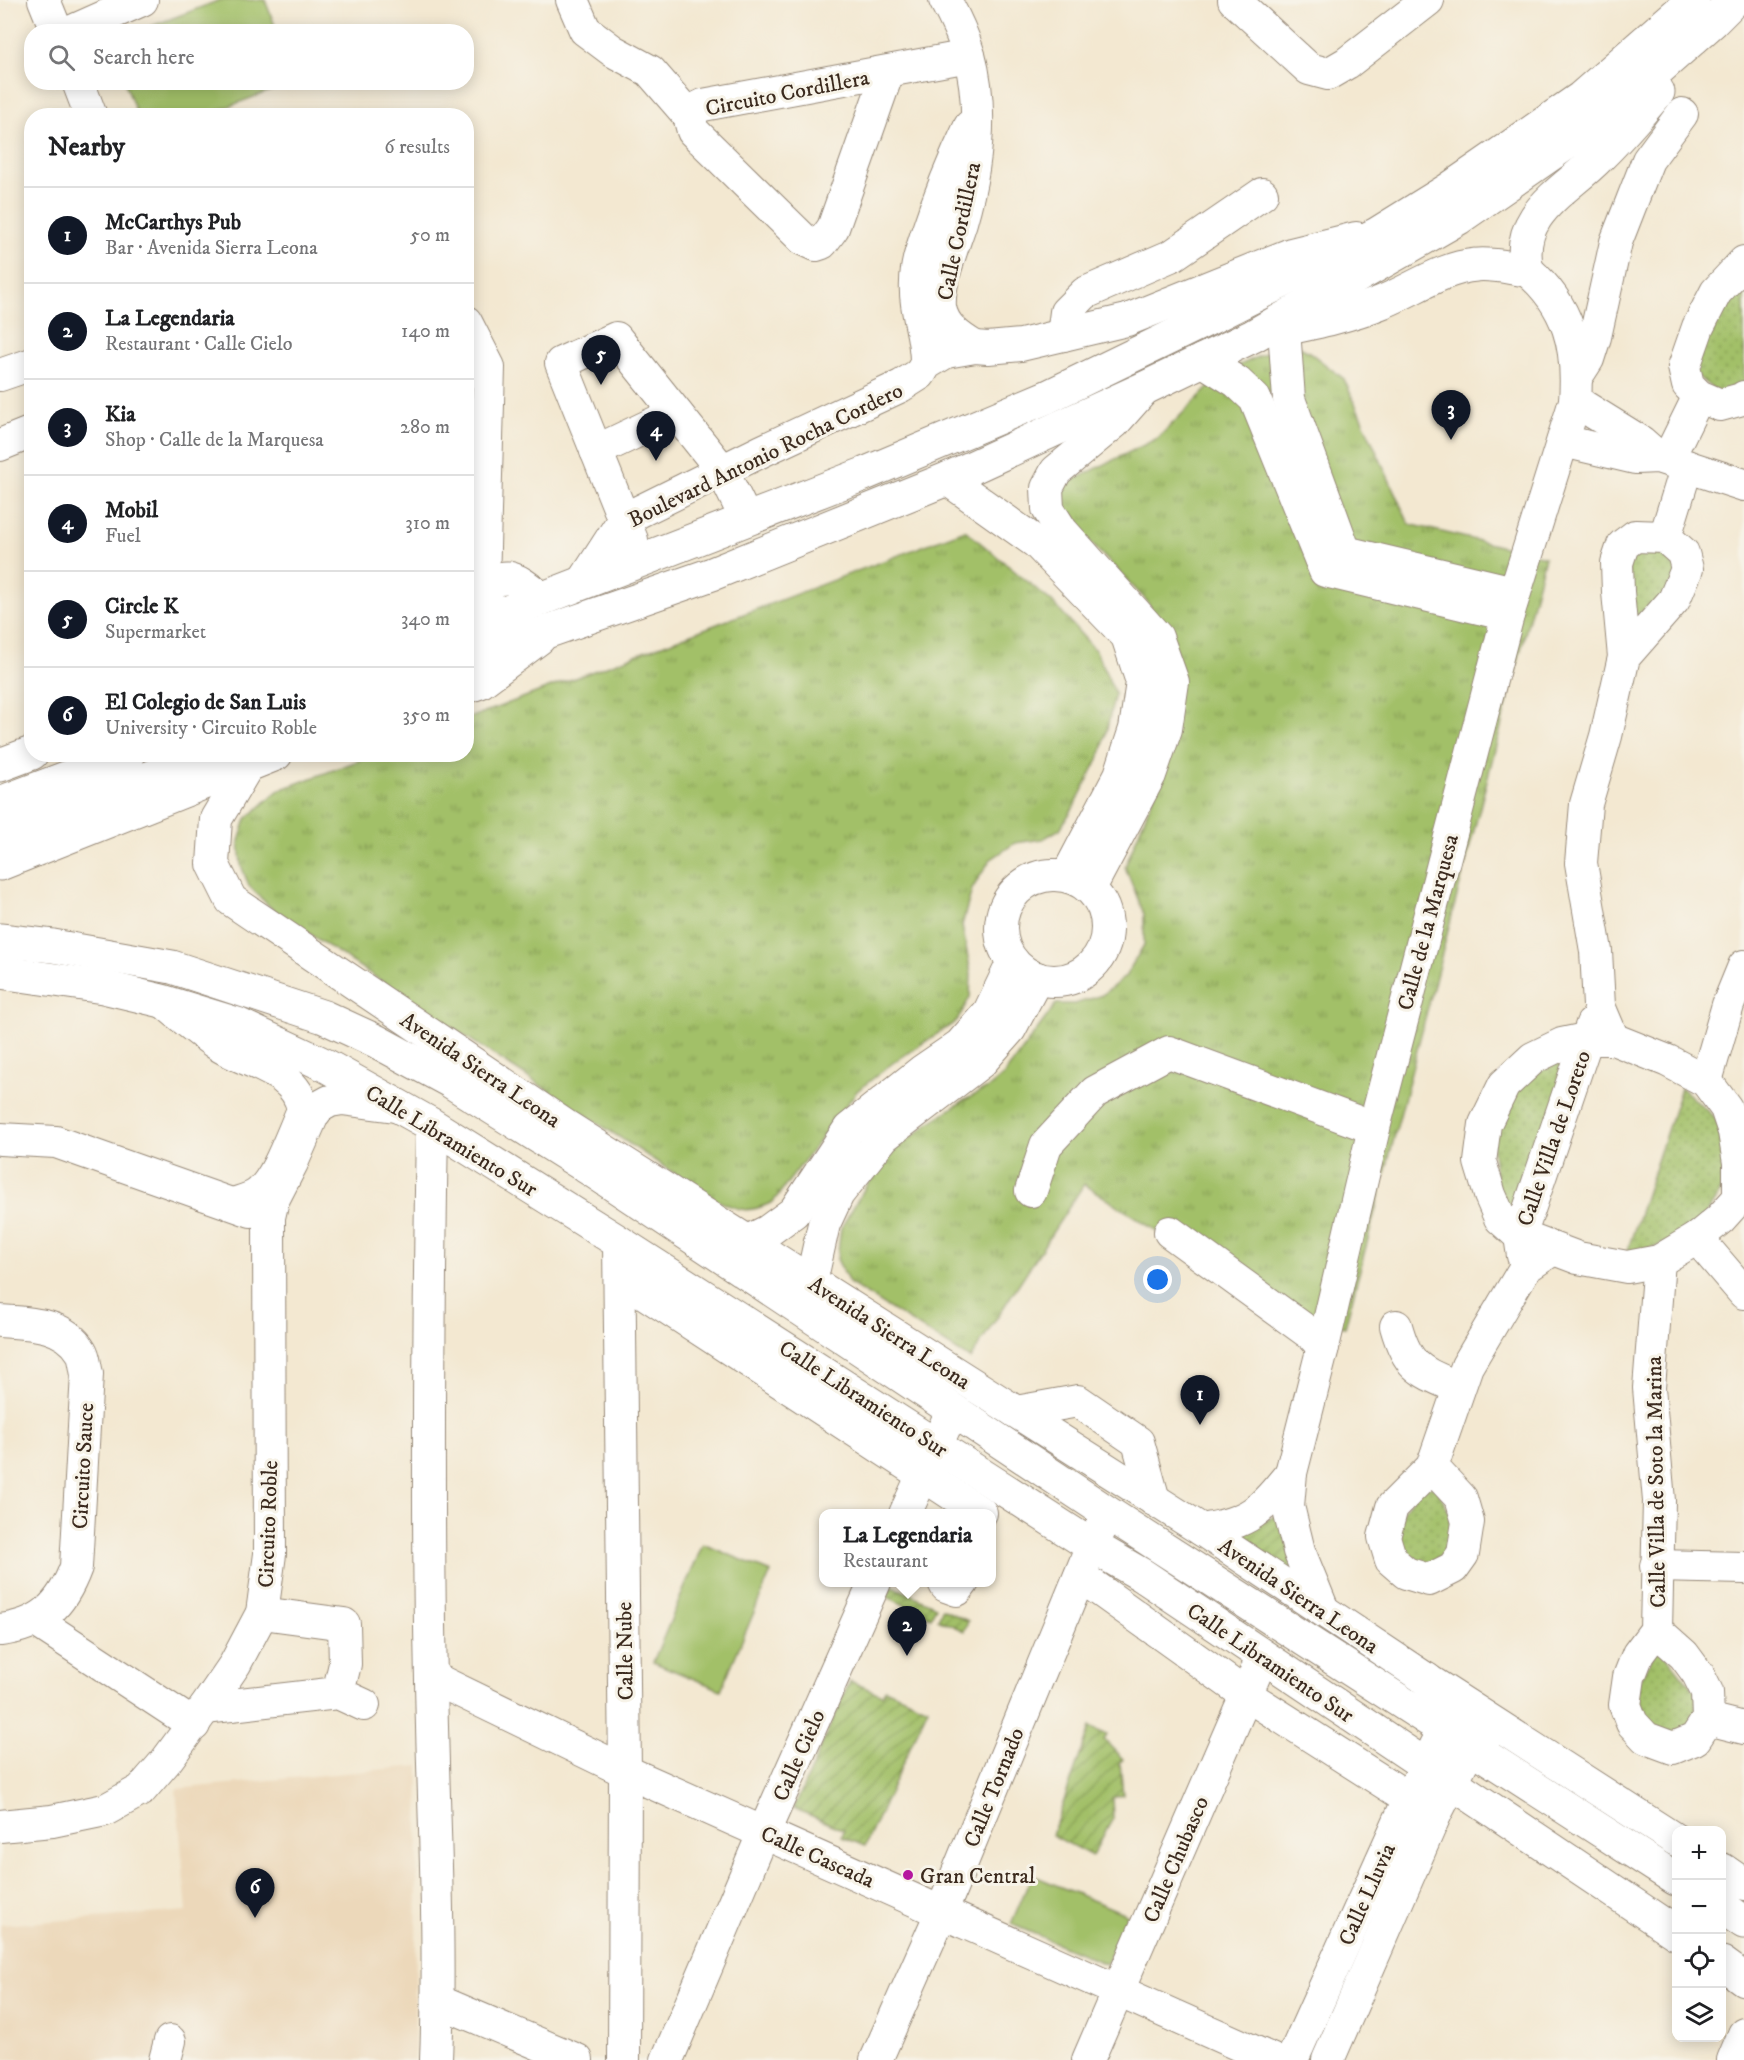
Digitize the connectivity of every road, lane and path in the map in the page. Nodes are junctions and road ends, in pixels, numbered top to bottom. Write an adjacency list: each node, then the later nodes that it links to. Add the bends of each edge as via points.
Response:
1 (44, 0): 8 (street)
2 (142, 0): 9 (street)
3 (572, 0): 16 (street, Circuito Cordillera, via 585,30 650,72)
4 (945, 0): 10 (street)
5 (1234, 0): 6 (street, via 1309,69 1328,74)
6 (1428, 0)
7 (1714, 7): 18 (main road, via 1449,190); 20 (main road, via 1630,124 1535,218 1524,246); 21 (main road, via 1603,118 1459,218)
8 (54, 24)
9 (88, 24)
10 (969, 56): 11 (street, Circuito Cordillera); 14 (street)
11 (888, 72): 16 (street, Circuito Cordillera, via 703,105); 16 (street, Circuito Cordillera, via 833,228 816,245 803,239 693,131)
12 (81, 90): 13 (street)
13 (88, 108)
14 (976, 112): 24 (street, Calle Cordillera, via 973,177 944,278 940,306 949,327); 26 (street, Calle Cordillera, via 941,189 918,261 916,302)
15 (1682, 114): 30 (street, Calle de la Marquesa, via 1648,160 1616,242 1595,337)
16 (689, 116)
17 (1262, 194): 22 (street, via 1173,255 1084,293 1066,312)
18 (1377, 234): 22 (street, Boulevard Antonio Rocha Cordero, via 1291,254 1127,320); 43 (main road, via 1047,397)
19 (1744, 262): 31 (street, via 1716,292 1684,367 1688,385)
20 (1527, 270): 21 (main road, via 1476,265 1455,270 1383,302 1329,320); 30 (street, Calle de la Marquesa, via 1555,299 1566,321 1573,343)
21 (1268, 332): 25 (main road); 49 (street, via 1345,552)
22 (1063, 335): 24 (street, Boulevard Antonio Rocha Cordero, via 1021,345)
23 (474, 338): 47 (street, via 489,367)
24 (975, 347): 26 (street, Boulevard Antonio Rocha Cordero, via 946,352)
25 (1202, 360): 29 (main road); 49 (street, via 1237,382 1255,399 1324,571)
26 (926, 364): 39 (street, Boulevard Antonio Rocha Cordero, via 920,374 901,386)
27 (24, 367): 28 (street)
28 (0, 375)
29 (1145, 388): 40 (main road); 64 (street, via 1114,423 1056,471 1047,488 1047,509 1062,531 1157,636 1173,682 1166,729 1150,775)
30 (1576, 389): 35 (street, Calle de la Marquesa); 38 (street)
31 (1699, 396): 32 (street, via 1720,405); 38 (street)
32 (1744, 397)
33 (676, 412): 37 (street); 37 (street, via 616,338 561,363); 39 (street)
34 (24, 435): 36 (street)
35 (1563, 441): 38 (street, via 1635,458); 49 (street, Calle de la Marquesa)
36 (0, 445)
37 (596, 451): 42 (street)
38 (1671, 461): 41 (street); 44 (street)
39 (722, 471): 42 (street, Boulevard Antonio Rocha Cordero); 43 (street)
40 (947, 478): 51 (main road, via 712,574); 64 (street, via 1037,543 1127,636 1142,682 1135,729)
41 (1744, 485)
42 (624, 519): 45 (street); 46 (street, Boulevard Antonio Rocha Cordero)
43 (746, 519): 45 (main road)
44 (1665, 537): 53 (street, via 1683,553 1687,569 1674,600); 53 (street, via 1635,536 1623,545 1617,563)
45 (641, 560): 46 (main road)
46 (584, 582): 48 (main road)
47 (475, 587): 48 (main road, via 508,578); 50 (street)
48 (541, 598): 50 (main road)
49 (1511, 603): 76 (street, Calle de la Marquesa)
50 (479, 623)
51 (544, 633): 52 (main road); 54 (main road)
52 (474, 657)
53 (1624, 657): 70 (street, Calle Villa de Loreto, via 1586,804 1581,863 1596,951)
54 (474, 684)
55 (24, 756): 60 (main road)
56 (108, 762): 61 (main road)
57 (190, 762): 62 (main road)
58 (257, 762): 63 (main road)
59 (260, 762): 75 (street, Avenida Sierra Leona, via 216,819 213,864 231,900)
60 (0, 765)
61 (0, 802)
62 (0, 836)
63 (0, 864)
64 (1079, 882): 67 (street, via 1054,874 1028,881 1009,900 1002,919 1002,938 1006,951); 67 (street, via 1099,898 1108,923 1107,937 1096,961 1078,976 1056,981)
65 (0, 940): 79 (main road, Calle Libramiento Sur, via 172,967 324,1017 450,1081)
66 (1744, 966): 71 (street)
67 (1025, 970): 87 (street, via 960,1045 849,1130 794,1212); 93 (street, via 1010,1029 981,1062 884,1136 838,1194 824,1224)
68 (0, 972): 69 (main road, Calle Libramiento Sur, via 92,985)
69 (162, 1001): 72 (main road, Calle Libramiento Sur, via 237,1024); 73 (street, via 218,1045 288,1081)
70 (1600, 1039): 71 (street, via 1668,1062); 85 (street, Calle Villa de Loreto); 85 (street, via 1562,1044 1533,1058 1504,1085 1485,1124 1480,1162 1490,1195 1500,1218)
71 (1706, 1081): 77 (street)
72 (397, 1106): 73 (street, via 342,1099); 74 (main road, Calle Libramiento Sur)
73 (308, 1112): 82 (street, via 259,1193); 83 (street, Circuito Roble, via 292,1163)
74 (432, 1125): 88 (main road, Calle Libramiento Sur); 126 (street)
75 (566, 1126): 79 (main road); 87 (street, Avenida Sierra Leona)
76 (1374, 1128): 80 (street, via 1169,1053 1095,1092 1046,1145); 97 (street, Calle de la Marquesa)
77 (1739, 1130): 81 (street)
78 (0, 1139): 82 (street, via 56,1142)
79 (592, 1171): 101 (main road, Calle Libramiento Sur)
80 (1031, 1191)
81 (1742, 1199): 86 (street)
82 (233, 1204): 83 (street)
83 (268, 1217): 121 (street, Circuito Roble, via 270,1554)
84 (1170, 1232): 97 (street)
85 (1520, 1236): 89 (street); 91 (street)
86 (1697, 1238): 90 (street); 94 (street)
87 (748, 1241): 93 (street, Avenida Sierra Leona)
88 (619, 1242): 92 (street, Calle Nube); 98 (main road, Calle Libramiento Sur)
89 (1553, 1249): 90 (street, via 1628,1267); 91 (street)
90 (1659, 1261): 116 (street, Calle Villa de Soto la Marina, via 1649,1388 1659,1501)
91 (1526, 1268): 100 (street, via 1467,1366)
92 (620, 1277): 99 (street); 133 (street, Calle Nube)
93 (811, 1282): 102 (street, Avenida Sierra Leona)
94 (1744, 1293)
95 (0, 1321): 122 (street, Circuito Sauce, via 35,1323 63,1332 81,1352 87,1374 76,1567 56,1604)
96 (1396, 1326): 100 (street, via 1402,1347 1419,1370)
97 (1323, 1347): 106 (street, Calle de la Marquesa)
98 (788, 1349): 99 (street); 103 (main road, Calle Libramiento Sur)
99 (772, 1377): 107 (street)
100 (1459, 1388): 105 (street)
101 (951, 1411): 103 (street); 104 (main road, Calle Libramiento Sur)
102 (1016, 1412): 109 (street, Avenida Sierra Leona); 109 (street, via 1078,1401 1138,1442)
103 (936, 1444): 107 (street); 108 (main road, Calle Libramiento Sur)
104 (1014, 1451): 108 (street); 113 (main road, Calle Libramiento Sur)
105 (1432, 1467)
106 (1291, 1473): 114 (street, Calle de la Marquesa, via 1249,1517); 120 (street, Calle de la Marquesa, via 1288,1506 1299,1551)
107 (922, 1475): 110 (street); 111 (street)
108 (996, 1484): 112 (street); 115 (main road, Calle Libramiento Sur)
109 (1154, 1500): 114 (street, Avenida Sierra Leona)
110 (907, 1509)
111 (975, 1509)
112 (983, 1509)
113 (1108, 1513): 115 (street, Calle Tornado); 132 (main road, Calle Libramiento Sur)
114 (1202, 1530): 120 (street, Avenida Sierra Leona)
115 (1092, 1546): 118 (street, Calle Tornado); 125 (main road, Calle Libramiento Sur, via 1142,1575)
116 (1656, 1566): 117 (street); 124 (street, Calle Villa de Soto la Marina)
117 (1744, 1568)
118 (1080, 1576): 128 (street); 144 (street, Calle Tornado)
119 (873, 1587): 139 (street, Calle Cielo)
120 (1323, 1610): 127 (street, Avenida Sierra Leona)
121 (262, 1613): 129 (street, Circuito Roble); 129 (street, via 344,1624 351,1699)
122 (36, 1621): 123 (street, Circuito Sauce); 129 (street)
123 (0, 1629)
124 (1656, 1630): 130 (street, Calle Villa de Soto la Marina, via 1698,1674 1707,1692); 130 (street, Calle Villa de Soto la Marina, via 1638,1654 1629,1677 1625,1705 1632,1723 1646,1738 1673,1748 1695,1739)
125 (1262, 1658): 128 (street, Calle Chubasco); 134 (main road, Calle Libramiento Sur)
126 (431, 1677): 133 (street, Calle Cascada); 151 (street)
127 (1426, 1679): 135 (main road); 140 (street, Avenida Sierra Leona)
128 (1245, 1694): 136 (street); 150 (street, Calle Chubasco)
129 (200, 1717): 138 (street, Circuito Roble, via 141,1790 105,1810)
130 (1708, 1719): 131 (street)
131 (1744, 1728)
132 (1457, 1738): 134 (street, Calle Lluvia); 135 (main road, Calle Libramiento Sur)
133 (626, 1771): 139 (street, Calle Cascada); 155 (street, Calle Nube)
134 (1438, 1773): 136 (street, Calle Lluvia); 137 (street, Calle Lluvia); 147 (main road, Calle Libramiento Sur)
135 (1515, 1775): 141 (main road, Calle Libramiento Sur)
136 (1409, 1799): 137 (street); 160 (street, Calle Lluvia)
137 (1435, 1815): 161 (street, Calle Lluvia)
138 (0, 1826)
139 (764, 1832): 144 (street, Calle Cascada); 156 (street, Calle Cielo)
140 (1672, 1837)
141 (1628, 1848): 142 (main road); 143 (main road, Calle Libramiento Sur)
142 (1672, 1859)
143 (1672, 1876)
144 (942, 1911): 150 (street, Calle Cascada); 157 (street, Calle Tornado)
145 (1726, 1911): 146 (main road)
146 (1744, 1922)
147 (1672, 1930)
148 (1726, 1967): 149 (main road)
149 (1744, 1979)
150 (1119, 1991): 158 (street, Calle Chubasco); 159 (street, Calle Cascada)
151 (438, 2001): 153 (street); 154 (street)
152 (1744, 2034): 162 (street)
153 (436, 2060)
154 (577, 2060)
155 (624, 2060)
156 (667, 2060)
157 (876, 2060)
158 (1088, 2060)
159 (1273, 2060)
160 (1292, 2060)
161 (1328, 2060)
162 (1733, 2060)

